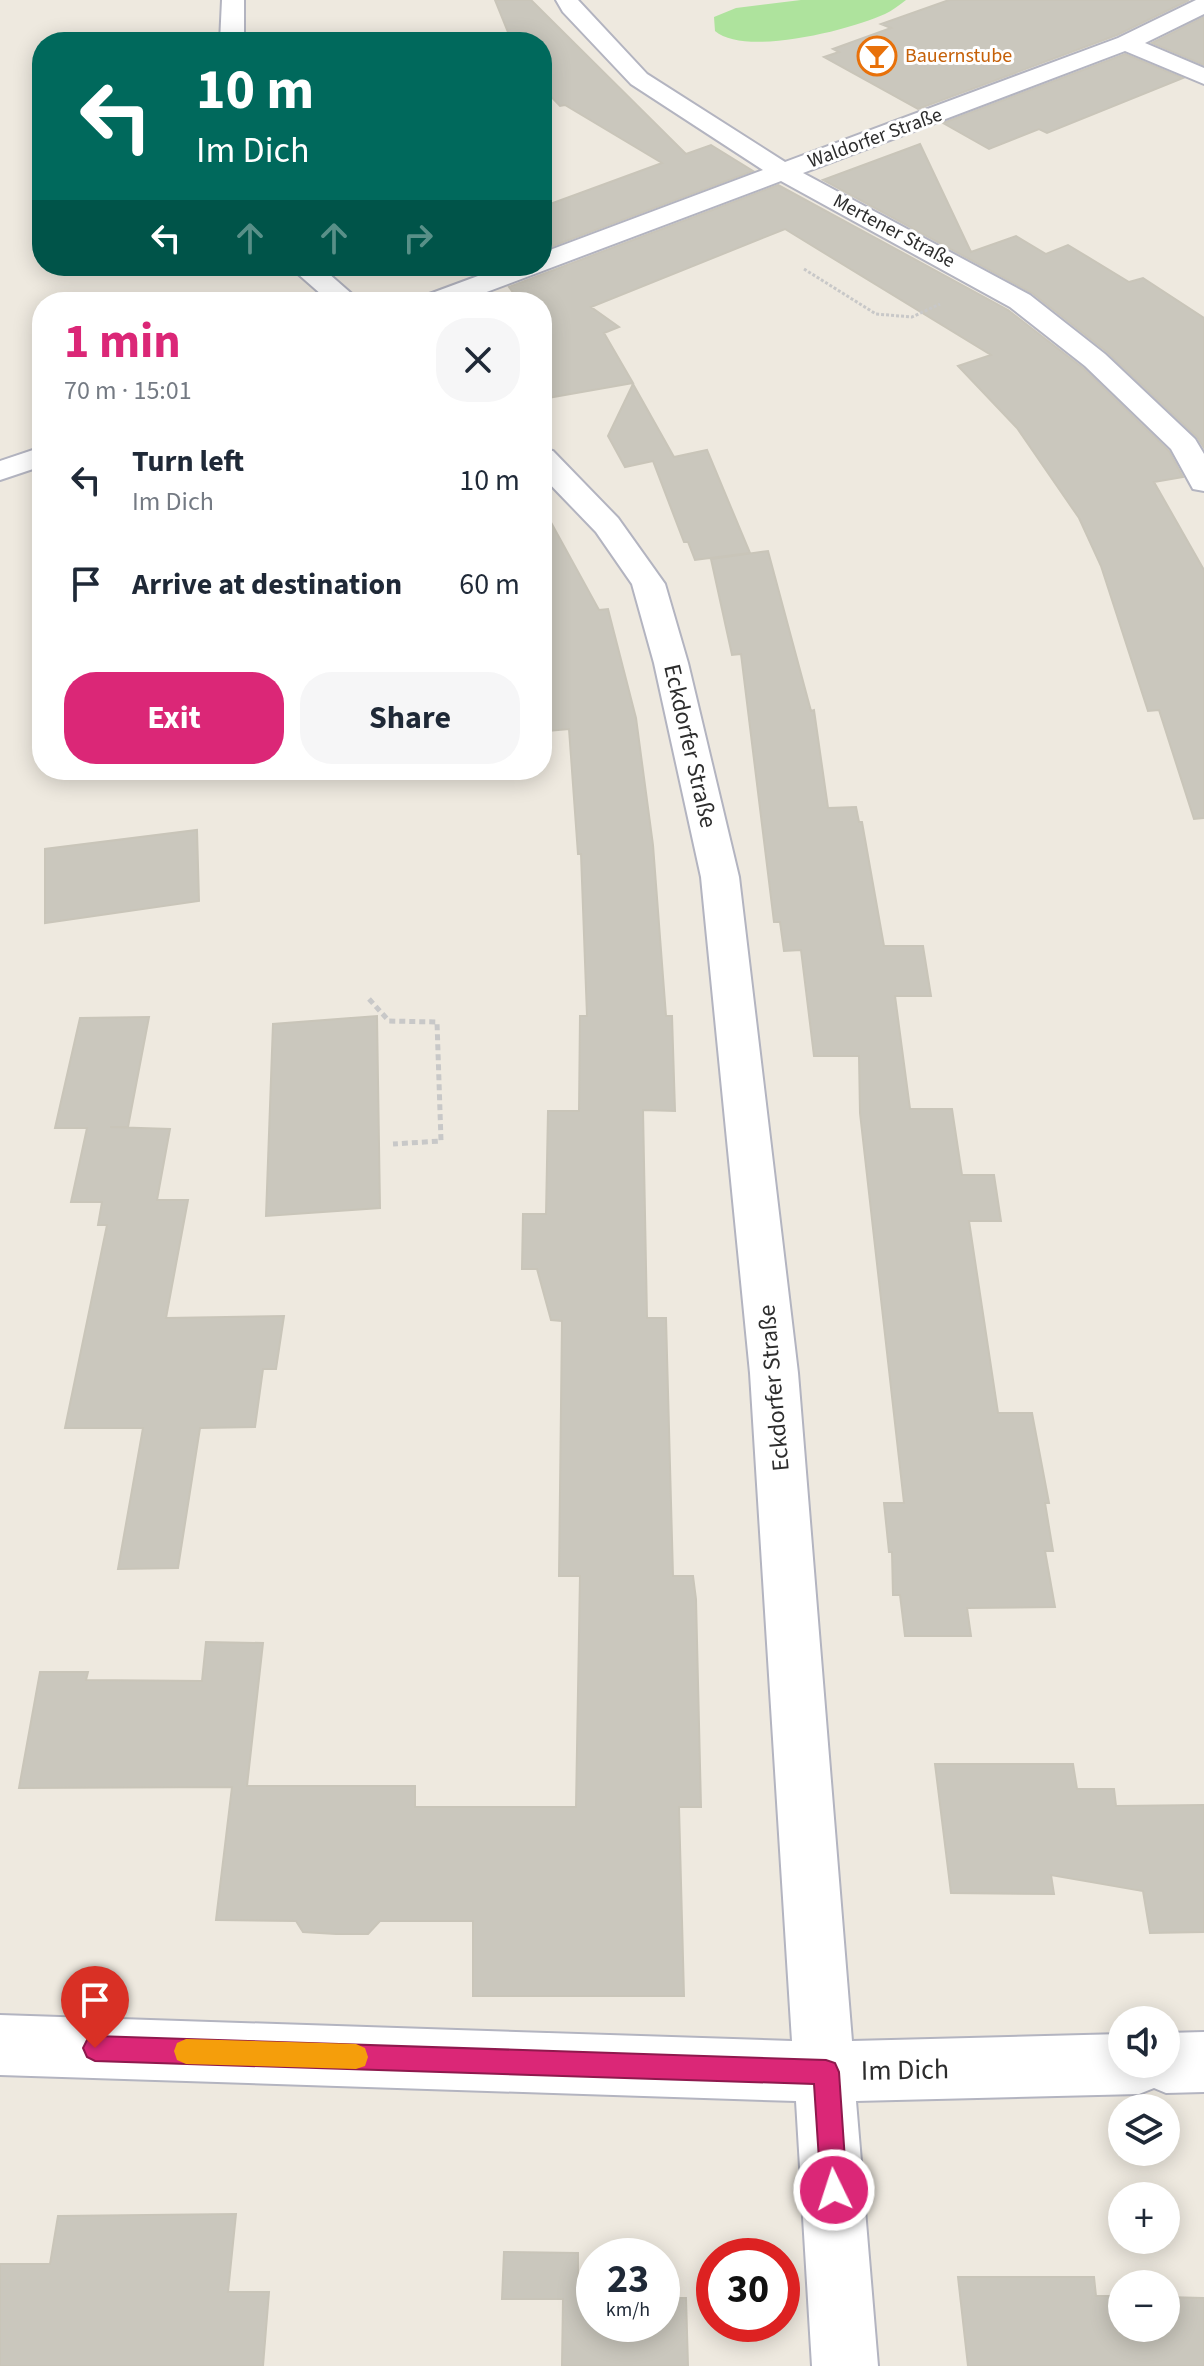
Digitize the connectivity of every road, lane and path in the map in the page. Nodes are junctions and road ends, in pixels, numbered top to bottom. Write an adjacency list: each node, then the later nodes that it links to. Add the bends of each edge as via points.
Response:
1 (233, 0): 4 (street)
2 (567, 0): 7 (street, Mertener Straße, via 639,79)
3 (1204, 5): 5 (street, Waldorfer Straße)
4 (232, 32)
5 (1126, 43): 6 (street); 7 (street, Waldorfer Straße)
6 (1204, 77)
7 (783, 172): 8 (street, Waldorfer Straße); 12 (street, Mertener Straße)
8 (552, 258)
9 (804, 269): 12 (path, via 876,314 912,317)
10 (315, 276): 13 (street)
11 (503, 276): 14 (street)
12 (989, 283): 18 (street, Mertener Straße, via 1095,360 1184,445)
13 (335, 292)
14 (461, 292)
15 (32, 460): 17 (street)
16 (552, 468): 25 (street, Eckdorfer Straße, via 607,525 648,584 720,877 774,1373)
17 (0, 471)
18 (1204, 482)
19 (369, 999): 20 (path, via 389,1021 437,1022 441,1141)
20 (393, 1144)
21 (0, 2045): 25 (street, Im Dich)
22 (1204, 2062): 23 (street)
23 (1180, 2063)
24 (1108, 2065): 25 (street, Im Dich)
25 (826, 2072): 26 (street, Eckdorfer Straße)
26 (845, 2366)

